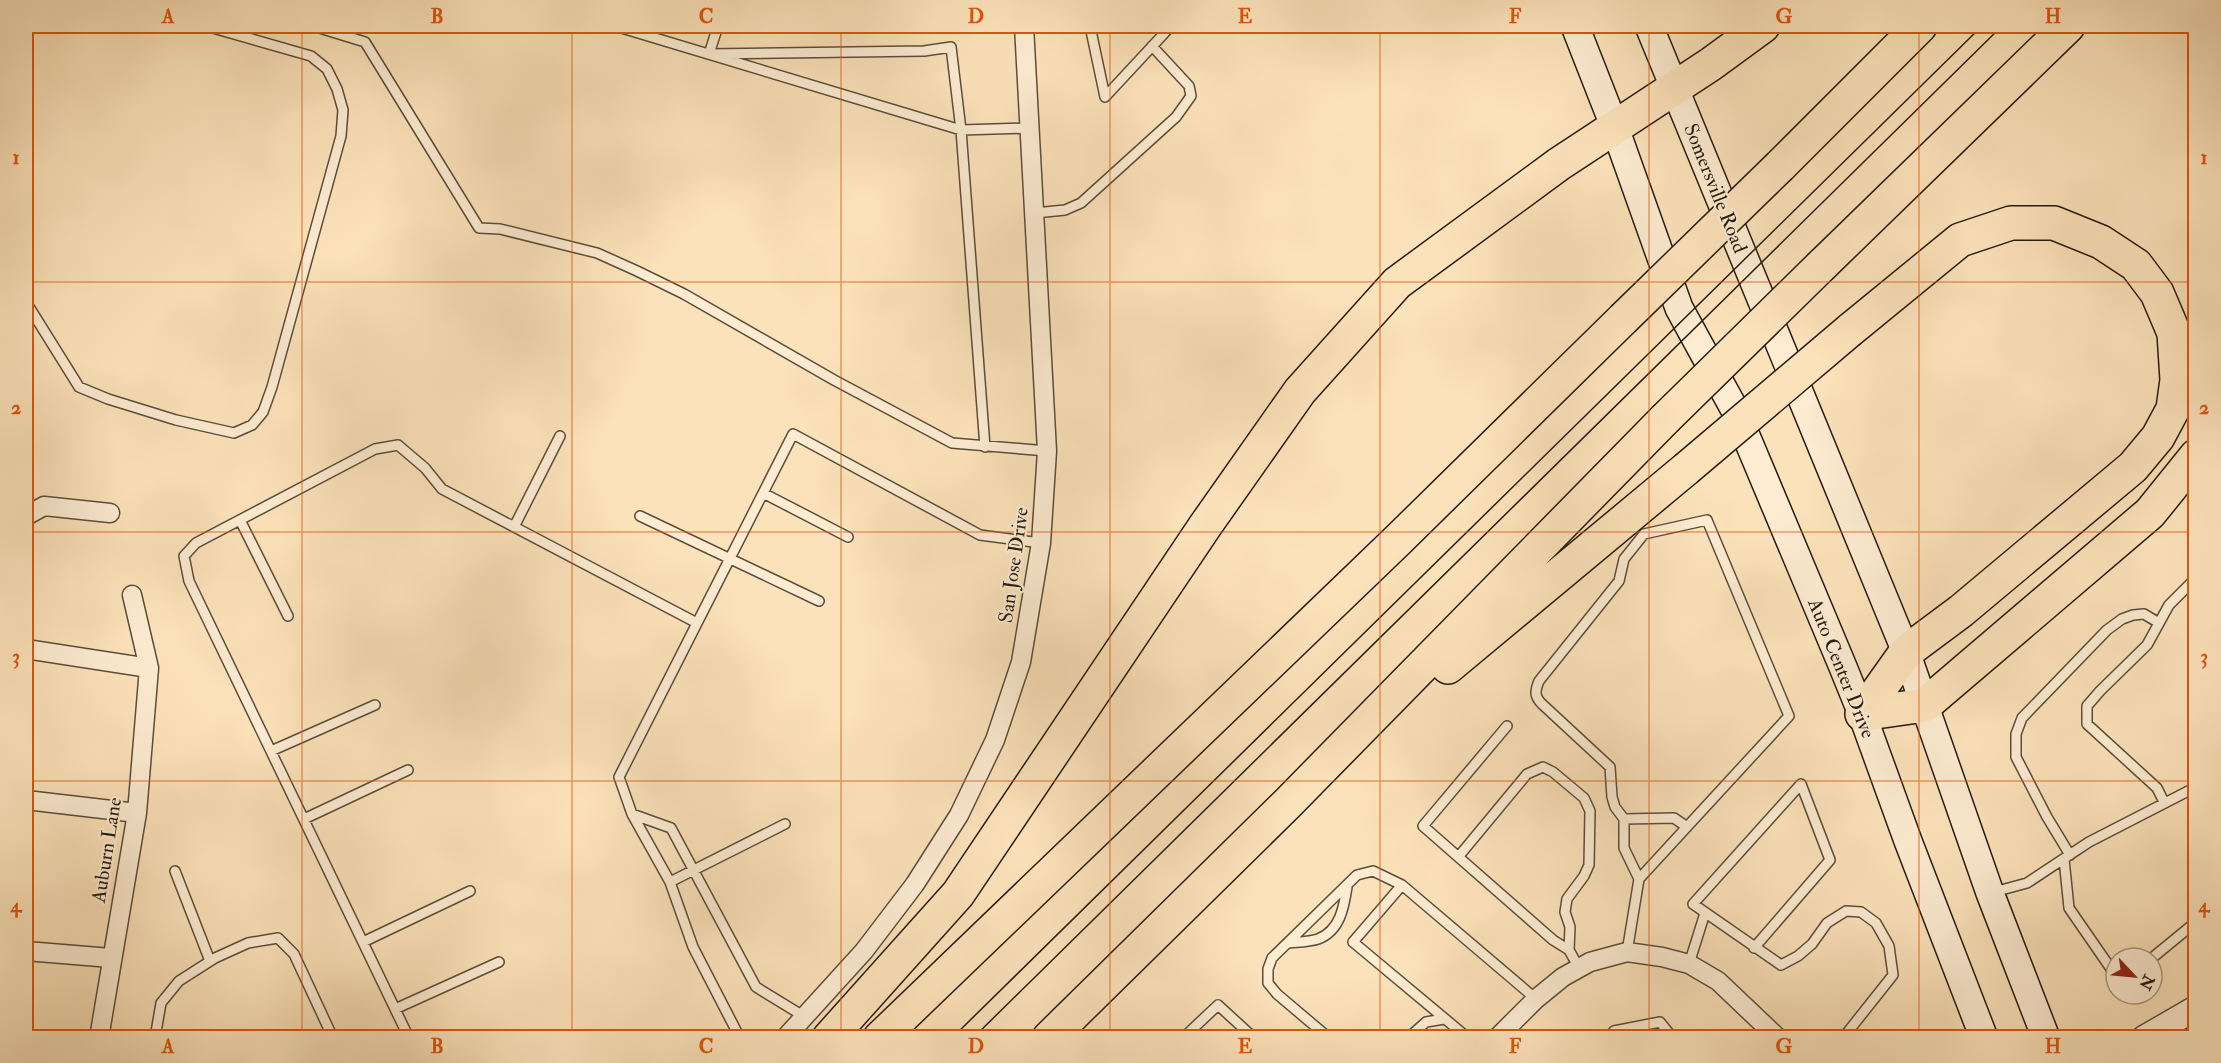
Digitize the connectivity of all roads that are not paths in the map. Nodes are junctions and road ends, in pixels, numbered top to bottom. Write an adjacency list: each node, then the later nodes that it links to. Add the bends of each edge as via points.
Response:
1 (206, 26): 20 (lane, via 312,56 327,69 343,110 341,136 263,412 252,425 234,434 176,420 79,387)
2 (313, 26): 22 (lane, via 365,42 479,228 500,229 607,258 684,294 952,443)
3 (615, 26): 14 (lane)
4 (718, 26): 14 (lane)
5 (1024, 26): 16 (street, San Jose Drive)
6 (1090, 26): 13 (lane, via 1105,97)
7 (1171, 26): 13 (lane)
8 (1575, 26): 17 (main road)
9 (1649, 26): 15 (main road, Somersville Road)
10 (1763, 26): 15 (highway)
11 (1920, 26): 95 (highway, bridge, via 1398,540)
12 (2068, 26): 52 (highway, bridge, via 1665,419)
13 (1152, 46): 19 (lane, via 1189,86 1191,96 1176,117 1081,203 1065,210)
14 (709, 54): 18 (lane); 18 (lane, via 924,51 951,46)
15 (1675, 87): 17 (highway); 41 (main road, Somersville Road)
16 (1030, 128): 18 (lane); 19 (street, San Jose Drive)
17 (1615, 128): 45 (main road, Auto Center Drive, via 1679,308 1736,412); 88 (highway, via 1559,164 1398,283 1300,391 958,894)
18 (961, 130): 22 (lane)
19 (1035, 213): 23 (street, San Jose Drive)
20 (26, 302)
21 (560, 436): 30 (lane)
22 (985, 447): 23 (lane)
23 (1047, 451): 32 (street, San Jose Drive)
24 (2196, 456): 44 (highway, via 2150,513)
25 (763, 493): 31 (lane); 32 (lane, via 793,434 980,535); 33 (lane)
26 (110, 513): 27 (street, via 44,507)
27 (26, 516)
28 (640, 516): 33 (lane)
29 (240, 520): 30 (lane, via 375,449 398,445 442,489); 37 (lane); 47 (lane, via 196,543 184,556 189,581)
30 (514, 527): 38 (lane)
31 (848, 537)
32 (1041, 543): 88 (street, San Jose Drive, via 1022,662 995,740 959,815 909,892 864,951)
33 (730, 559): 36 (lane); 38 (lane)
34 (2196, 579): 39 (lane, via 2169,605)
35 (132, 595): 42 (street, Auburn Lane)
36 (819, 601)
37 (288, 616)
38 (697, 623): 54 (lane, via 619,777)
39 (2159, 623): 51 (lane, via 2147,645 2087,706 2087,724 2157,788); 60 (lane, via 2144,614 2114,625 2022,718 2016,757)
40 (26, 650): 42 (street)
41 (1906, 652): 44 (main road); 45 (highway); 52 (highway, bridge, via 2133,467 2158,437 2173,408 2177,380 2174,333 2157,292 2136,265 2101,242 2055,223 2011,223 1960,240)
42 (149, 668): 53 (street, Auburn Lane)
43 (375, 705): 47 (lane)
44 (1925, 705): 45 (highway); 68 (main road)
45 (1862, 714): 107 (main road, Auto Center Drive)
46 (1507, 726): 59 (lane, via 1423,826)
47 (271, 751): 55 (lane)
48 (408, 770): 55 (lane)
49 (2196, 787): 51 (lane)
50 (26, 800): 53 (street)
51 (2164, 802): 60 (lane)
52 (1287, 804): 96 (highway)
53 (137, 813): 78 (street, Auburn Lane)
54 (632, 814): 61 (lane, via 671,828); 64 (lane)
55 (304, 819): 71 (lane)
56 (1624, 819): 58 (lane, via 1674,818); 58 (lane, via 1612,797 1610,766 1537,699 1535,690 1618,580 1624,559 1644,534 1707,520 1789,716); 63 (lane, via 1624,848)
57 (786, 824): 61 (lane)
58 (1686, 827): 63 (lane)
59 (1459, 856): 75 (lane); 75 (lane, via 1533,770 1544,767 1584,798 1590,811 1589,866 1567,898)
60 (2067, 857): 68 (lane, via 2027,883); 79 (lane, via 2069,908)
61 (694, 870): 64 (lane); 88 (lane, via 756,987)
62 (175, 871): 80 (lane)
63 (1639, 879): 77 (lane)
64 (670, 882): 93 (lane, via 693,947)
65 (1402, 885): 66 (lane, via 1373,871 1357,875); 84 (lane); 87 (lane, via 1353,942)
66 (1347, 887): 72 (lane); 72 (lane, via 1343,913 1332,929 1318,939)
67 (470, 891): 71 (lane)
68 (1990, 893): 108 (main road)
69 (1705, 913): 73 (lane); 73 (lane, via 1693,904 1801,784 1830,860); 82 (lane)
70 (2196, 922): 74 (lane)
71 (363, 942): 86 (lane)
72 (1289, 943): 99 (lane, via 1272,958 1268,983)
73 (1754, 948): 106 (lane, via 1781,965 1798,956 1827,922 1846,911 1861,912 1876,923 1889,946 1893,975)
74 (2164, 948)
75 (1569, 950): 83 (lane)
76 (26, 951): 78 (street)
77 (1627, 952): 82 (street); 83 (street)
78 (111, 958): 89 (street, Auburn Lane)
79 (2104, 959)
80 (210, 961): 90 (lane, via 179,981 160,1003); 91 (lane, via 248,943 278,938 294,954)
81 (499, 962): 86 (lane)
82 (1689, 964): 105 (street, via 1718,981)
83 (1579, 968): 84 (street)
84 (1536, 999): 102 (street)
85 (2196, 1008): 109 (street)
86 (395, 1010): 92 (lane)
87 (1444, 1019): 100 (lane, via 1426,1022); 101 (lane)
88 (817, 1027): 94 (street, San Jose Drive)
89 (99, 1038)
90 (154, 1038)
91 (333, 1038)
92 (409, 1038)
93 (740, 1038)
94 (785, 1038)
95 (880, 1038)
96 (1049, 1038)
97 (1183, 1038): 98 (lane, via 1218,1005)
98 (1254, 1038)
99 (1329, 1038)
100 (1408, 1038)
101 (1467, 1038)
102 (1497, 1038)
103 (1608, 1038): 104 (lane, via 1614,1031 1660,1022)
104 (1673, 1038)
105 (1778, 1038)
106 (1843, 1038)
107 (1984, 1038)
108 (2046, 1038)
109 (2145, 1038)

